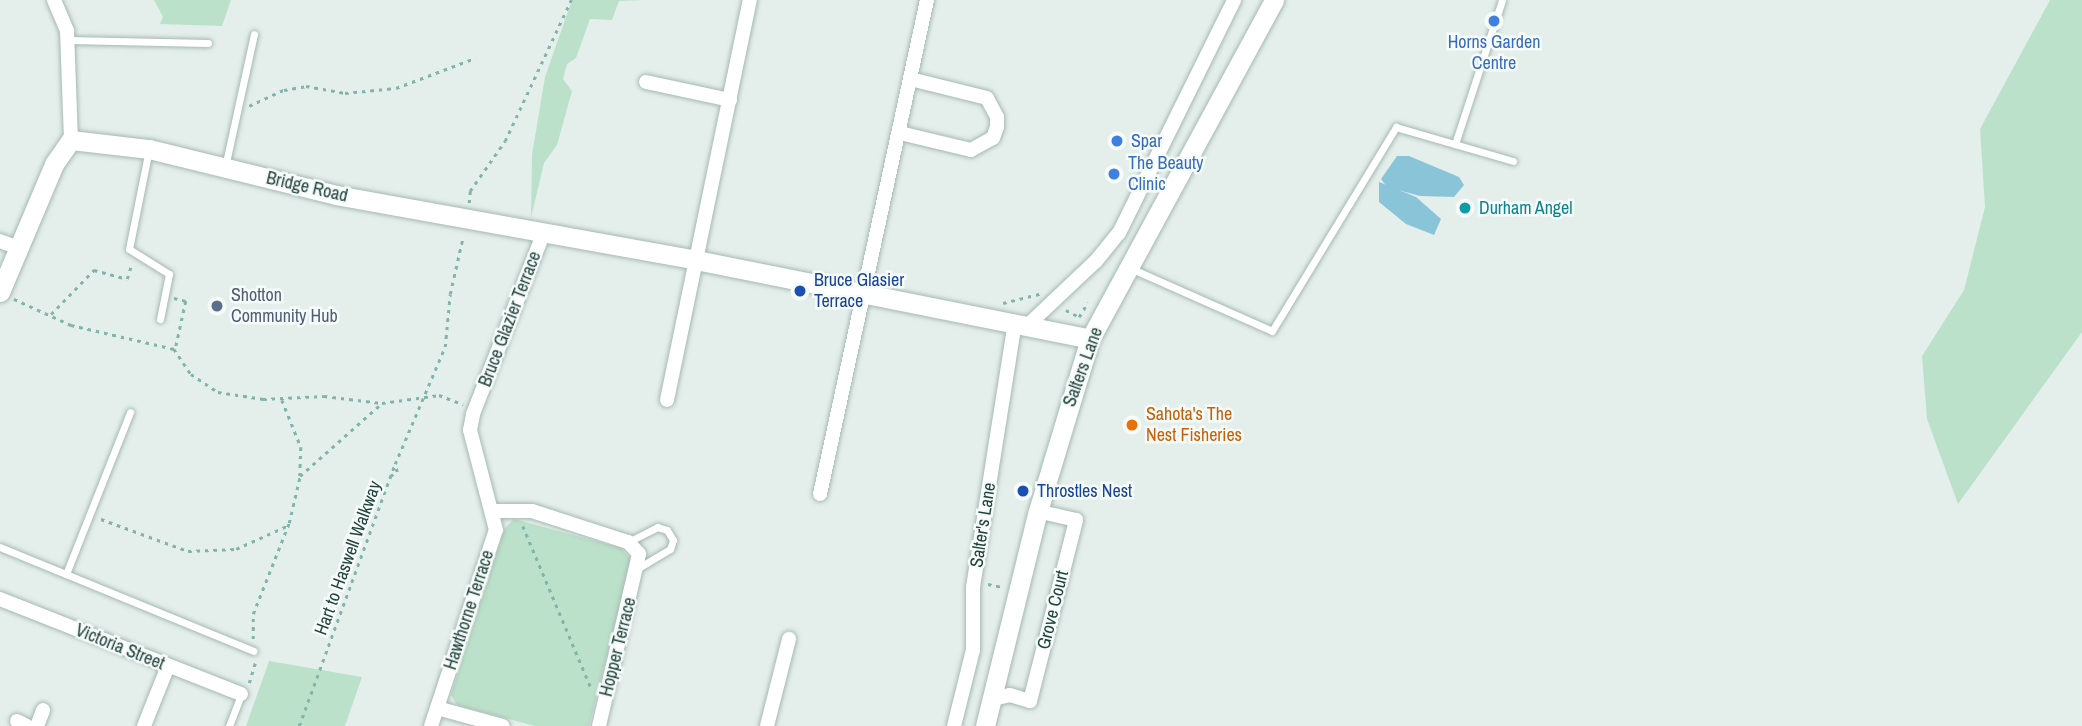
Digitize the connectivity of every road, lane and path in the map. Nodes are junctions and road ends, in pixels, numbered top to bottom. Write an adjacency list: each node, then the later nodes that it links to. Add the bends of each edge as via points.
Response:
1 (54, 0): 9 (street)
2 (571, 0): 11 (path)
3 (750, 0): 15 (street)
4 (927, 0): 13 (street)
5 (1234, 0): 31 (street, via 1119,233)
6 (1274, 0): 27 (street, Salters Lane)
7 (1502, 0): 19 (lane)
8 (254, 34): 16 (lane)
9 (67, 40): 10 (lane); 18 (street)
10 (208, 43)
11 (551, 47)
12 (475, 58): 16 (path, via 396,88 345,93 306,86 284,90)
13 (910, 79): 17 (street); 17 (street, via 987,98 997,127 993,138 971,150)
14 (646, 82): 15 (street)
15 (730, 100): 26 (street)
16 (237, 112): 22 (lane)
17 (900, 133): 28 (street)
18 (71, 140): 20 (street, Bridge Road); 24 (street)
19 (1455, 144): 21 (lane); 27 (lane, via 1396,127 1272,331)
20 (149, 149): 22 (street, Bridge Road); 25 (lane, via 129,235 130,249)
21 (1513, 161)
22 (225, 167): 23 (street, Bridge Road, via 336,195)
23 (544, 232): 26 (street, Bruce Glazier Terrace); 42 (street, Bruce Glazier Terrace)
24 (9, 244): 29 (street)
25 (137, 257): 30 (lane, via 167,270); 32 (path, via 127,279 94,270)
26 (696, 260): 28 (street, Bruce Glazier Terrace); 40 (street)
27 (1129, 268): 36 (street, Salters Lane)
28 (863, 293): 33 (street, Bruce Glazier Terrace); 45 (street)
29 (6, 295): 32 (path)
30 (165, 296): 34 (lane); 37 (path, via 186,301)
31 (1052, 302): 33 (path, via 1038,292 1000,304); 35 (street)
32 (51, 314): 37 (path, via 71,324)
33 (982, 316): 35 (street, Bruce Glazier Terrace)
34 (160, 319)
35 (1021, 324): 36 (street, Bruce Glazier Terrace); 71 (street, Salter's Lane, via 973,587 972,650)
36 (1090, 339): 48 (street, Salters Lane)
37 (175, 351): 39 (path, via 191,374 218,392)
38 (423, 399): 41 (path); 42 (path, via 439,396); 67 (path, Hart to Haswell Walkway, via 390,476)
39 (282, 400): 41 (path, via 324,396); 44 (path, via 301,447)
40 (667, 400)
41 (382, 403): 44 (path)
42 (475, 409): 47 (street, Bruce Glazier Terrace, via 470,430)
43 (130, 412): 49 (lane)
44 (300, 476): 50 (path)
45 (820, 494)
46 (516, 508): 47 (street); 51 (street); 63 (path)
47 (493, 511): 61 (street, Hawthorne Terrace, via 496,530)
48 (1038, 511): 60 (street, Salters Lane); 60 (street, Grove Court, via 1076,520 1030,701 1010,695)
49 (90, 514): 50 (path, via 188,551 236,549); 54 (lane)
50 (289, 523): 57 (path, via 253,614)
51 (628, 542): 53 (street, via 639,554); 53 (lane, via 657,527 667,530 673,540 670,549)
52 (0, 547): 54 (lane)
53 (638, 568): 63 (street, Hopper Terrace)
54 (66, 574): 57 (lane)
55 (0, 599): 58 (street, Victoria Street)
56 (789, 639): 70 (street)
57 (254, 651): 59 (path, via 256,672)
58 (167, 666): 59 (street, Victoria Street); 65 (street)
59 (241, 694): 66 (lane)
60 (993, 699): 72 (street, Salters Lane)
61 (437, 708): 68 (street, Hawthorne Terrace); 69 (street)
62 (43, 710): 64 (street)
63 (600, 720)
64 (37, 726)
65 (144, 726)
66 (229, 726)
67 (299, 726)
68 (431, 726)
69 (503, 726)
70 (767, 726)
71 (954, 726)
72 (985, 726)

